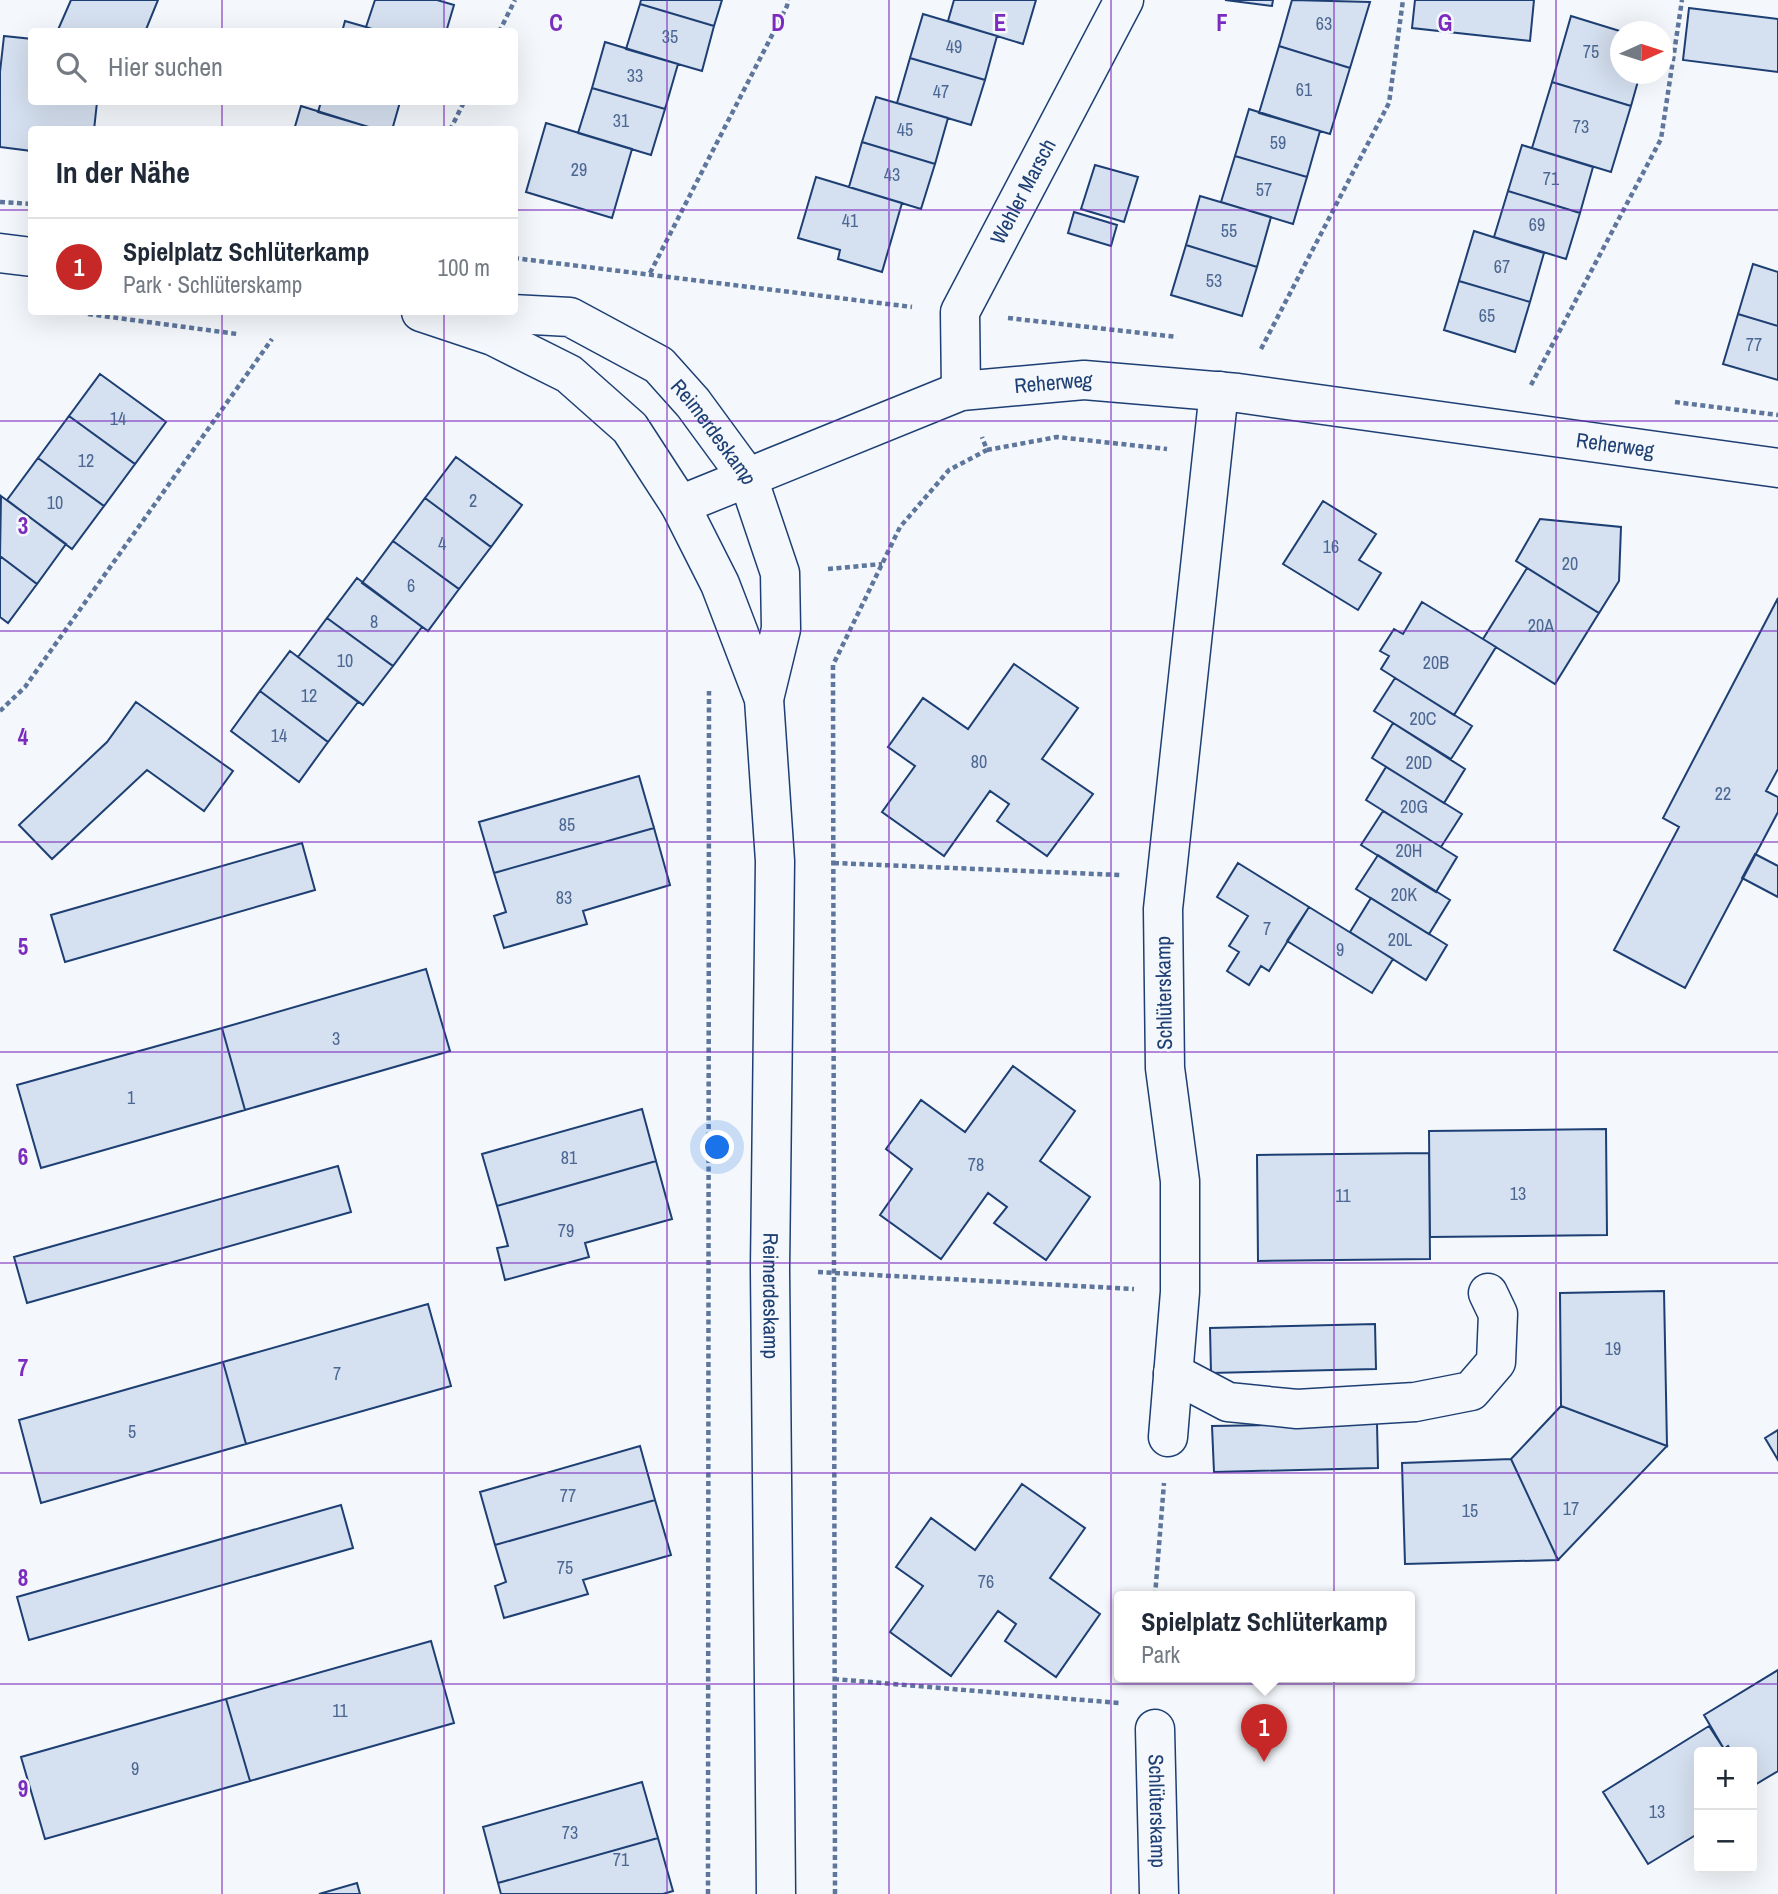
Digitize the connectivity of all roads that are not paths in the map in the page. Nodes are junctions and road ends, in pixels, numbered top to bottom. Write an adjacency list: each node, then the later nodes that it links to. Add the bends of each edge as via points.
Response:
1 (1124, 0): 6 (street, Wehler Marsch, via 960,313)
2 (0, 253): 3 (street)
3 (28, 256)
4 (518, 314): 9 (street, Reimerdeskamp, via 570,317 659,365 694,403)
5 (430, 315): 10 (street, via 493,336 569,374 630,428)
6 (961, 391): 7 (street, Reherweg, via 1084,380); 9 (street, Reherweg)
7 (1228, 392): 8 (street, Reherweg); 13 (street, Schlüterskamp, via 1211,454 1163,909 1165,1068 1180,1181 1180,1292)
8 (1778, 468)
9 (748, 478): 10 (street, Reherweg); 11 (street, Reimerdeskamp, via 780,573 781,629)
10 (680, 505): 11 (street, Reimerdeskamp, via 720,584)
11 (764, 699): 16 (street, Reimerdeskamp, via 775,861 770,1269)
12 (1488, 1293): 13 (street, via 1498,1314 1496,1362 1471,1391 1415,1402 1297,1409 1228,1402)
13 (1173, 1373): 14 (street, Schlüterskamp)
14 (1168, 1437)
15 (1155, 1729): 17 (street, Schlüterskamp)
16 (776, 1894)
17 (1159, 1894)

